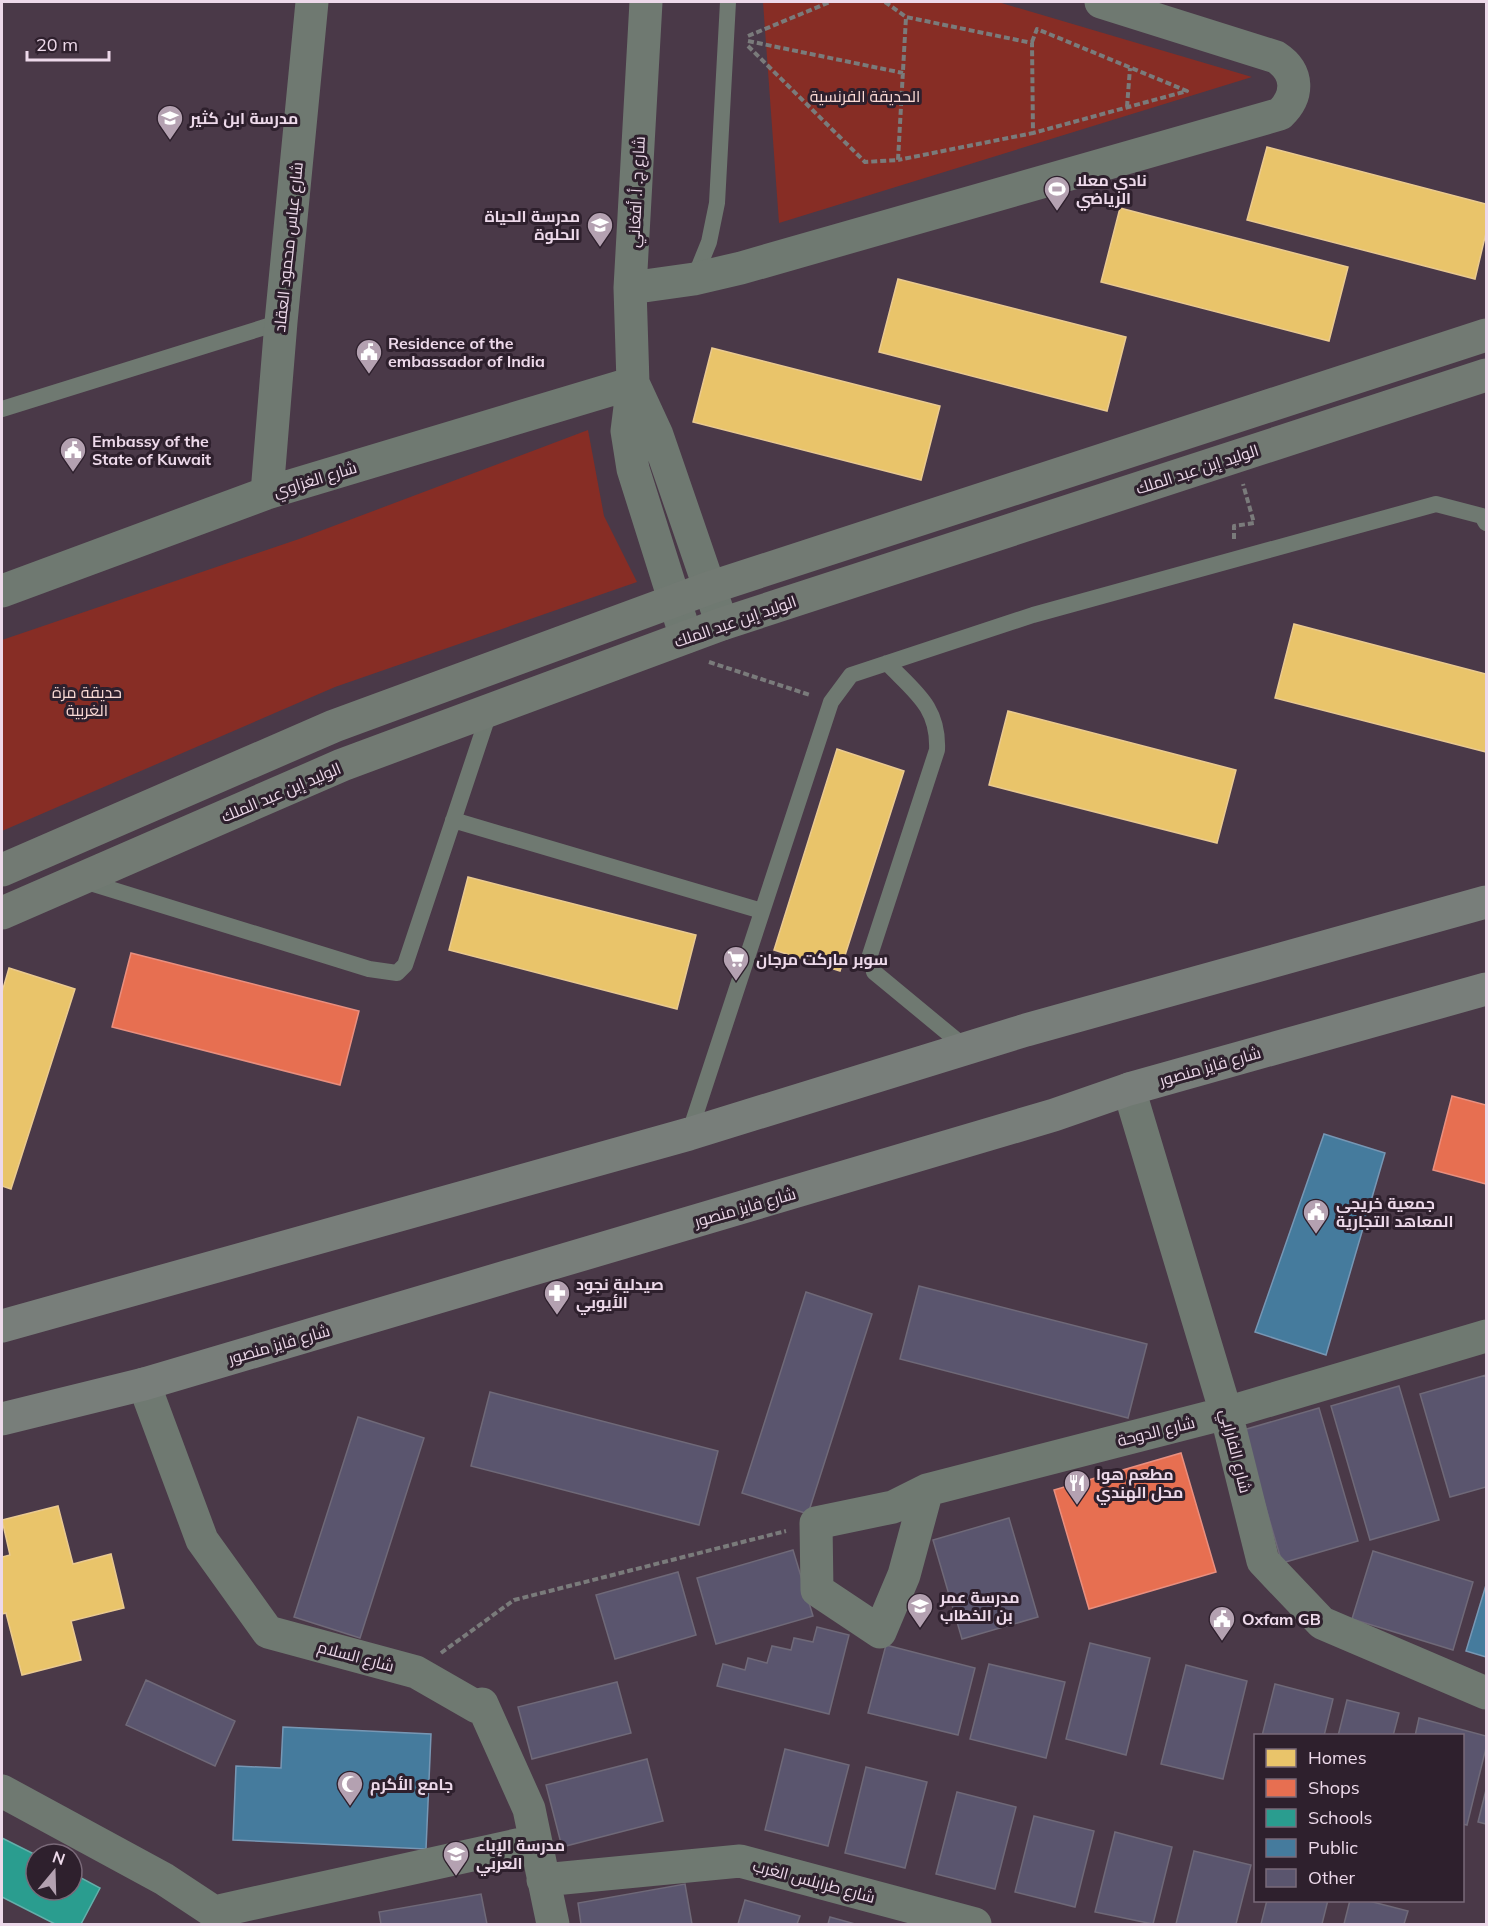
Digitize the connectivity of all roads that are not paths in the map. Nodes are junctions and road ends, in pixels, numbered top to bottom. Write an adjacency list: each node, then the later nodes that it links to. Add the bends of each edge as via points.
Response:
1 (312, 2): 7 (street, شارع عباس محمود العقاد)
2 (646, 2): 6 (street, شارع ج. أ. أفغاني)
3 (728, 2): 5 (lane, via 717,203 709,242)
4 (1101, 2): 5 (street, via 1276,57 1285,63 1294,80 1292,99 1280,114)
5 (694, 279): 6 (street)
6 (630, 288): 10 (street, شارع ج. أ. أفغاني)
7 (281, 322): 11 (lane); 12 (street, شارع عباس محمود العقاد)
8 (1486, 335): 14 (main road)
9 (1486, 375): 17 (main road, الوليد إبن عبد الملك)
10 (633, 382): 12 (street, شارع الغزاوي); 14 (street, شارع ج. أ. أفغاني, via 657,435); 16 (street, شارع ج. أ. أفغاني, via 628,406 629,450)
11 (2, 409)
12 (267, 493): 15 (street, شارع الغزاوي)
13 (1486, 523): 19 (lane, via 1482,516 1436,504 1033,615)
14 (709, 588): 16 (main road); 17 (street, شارع ج. أ. أفغاني)
15 (2, 591)
16 (675, 601): 18 (street, شارع ج. أ. أفغاني); 22 (main road, via 334,726)
17 (722, 624): 18 (main road, الوليد إبن عبد الملك)
18 (687, 637): 20 (main road, الوليد إبن عبد الملك)
19 (887, 663): 25 (lane, via 851,675 831,702); 28 (lane, via 932,715 938,728 937,750 870,956 874,972)
20 (489, 710): 21 (lane); 23 (main road, الوليد إبن عبد الملك, via 342,765)
21 (453, 820): 23 (lane, via 405,965 397,973 369,969); 25 (lane)
22 (2, 870)
23 (80, 879): 26 (main road, الوليد إبن عبد الملك)
24 (1486, 902): 28 (highway)
25 (762, 911): 30 (lane)
26 (2, 913)
27 (1486, 989): 29 (highway, شارع فايز منصور)
28 (966, 1048): 30 (highway)
29 (1129, 1089): 33 (highway, شارع فايز منصور, via 1054,1116); 34 (street, شارع الفارابي)
30 (689, 1134): 31 (highway)
31 (2, 1326)
32 (1486, 1336): 34 (street, شارع الدوحة)
33 (144, 1384): 35 (highway, شارع فايز منصور); 39 (street, شارع السلام, via 202,1540 268,1632 416,1671 477,1707 483,1704 529,1809)
34 (1226, 1413): 36 (street, شارع الدوحة); 37 (street, شارع الفارابي, via 1263,1561 1322,1623)
35 (2, 1419)
36 (927, 1490): 36 (street, شارع الدوحة, via 904,1575 880,1632 817,1590 816,1523 893,1507)
37 (1486, 1693)
38 (2, 1791): 41 (street, via 164,1879)
39 (536, 1841): 40 (street, شارع السلام); 41 (street)
40 (543, 1880): 42 (street, شارع السلام); 43 (street, شارع طرابلس الغرب, via 740,1861)
41 (215, 1918)
42 (553, 1924)
43 (975, 1924)

